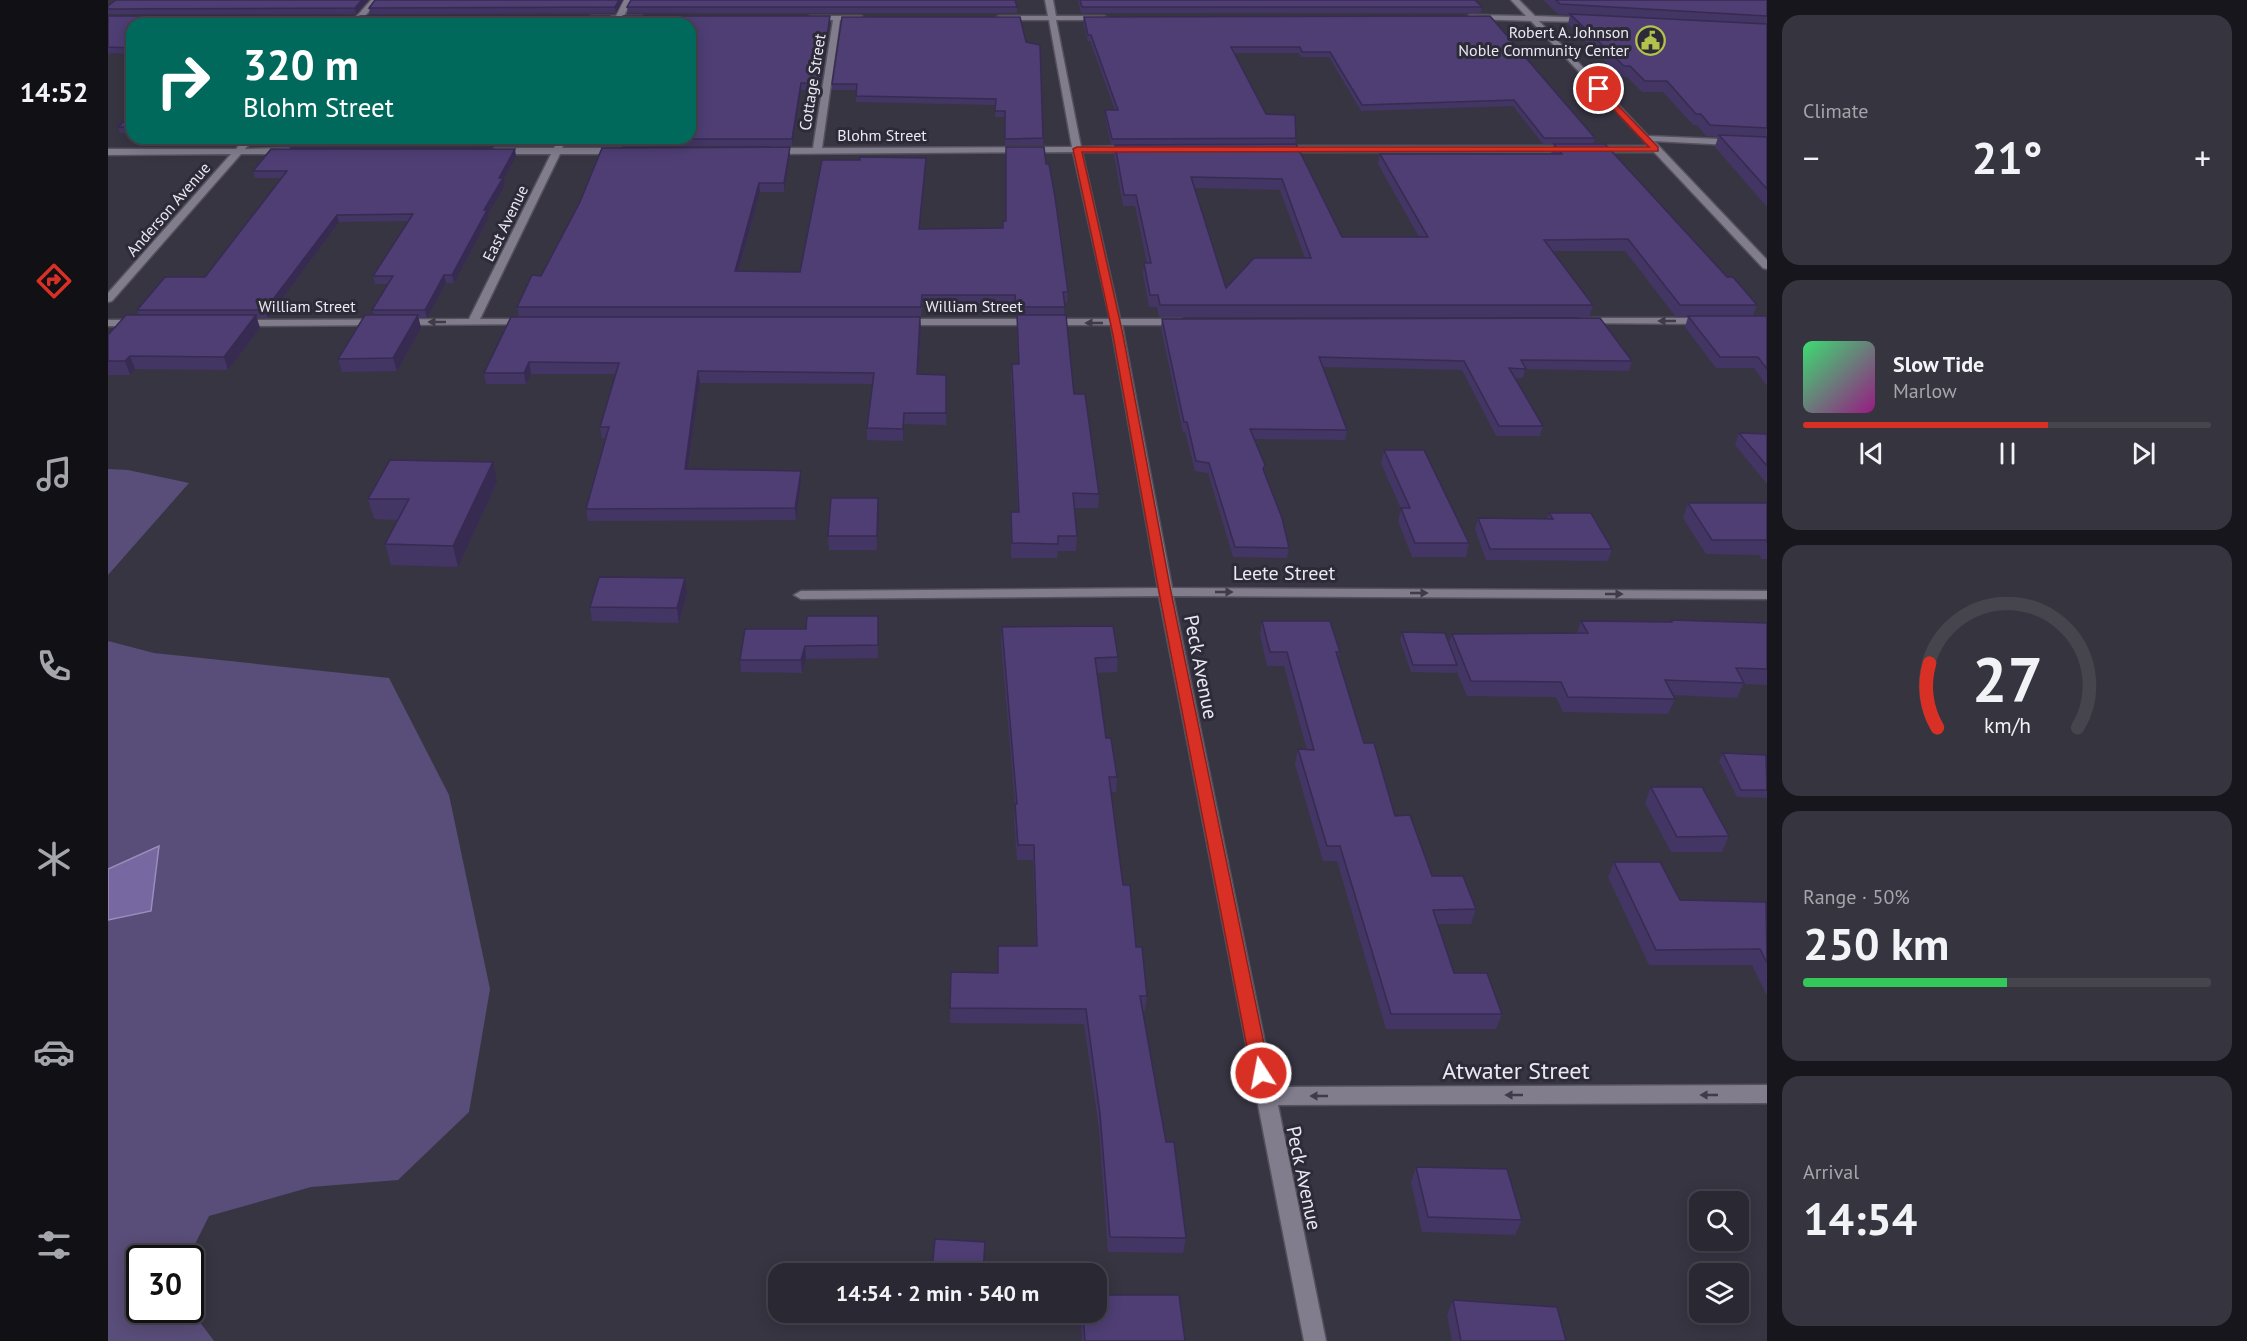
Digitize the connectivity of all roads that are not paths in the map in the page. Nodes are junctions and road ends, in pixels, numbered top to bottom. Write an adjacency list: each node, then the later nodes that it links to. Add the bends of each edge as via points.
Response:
1 (375, 0): 7 (street)
2 (628, 0): 8 (street)
3 (1049, 0): 13 (street, Peck Avenue)
4 (1515, 0): 6 (street)
5 (1462, 17): 6 (street)
6 (1531, 17): 15 (street); 16 (street)
7 (359, 18)
8 (619, 18)
9 (802, 18): 10 (street)
10 (837, 18): 11 (street); 30 (street, Cottage Street)
11 (872, 18)
12 (988, 18): 13 (street)
13 (1053, 18): 14 (street); 20 (street, Peck Avenue)
14 (1108, 18)
15 (1595, 21)
16 (1645, 138): 19 (street); 23 (street)
17 (245, 144): 24 (street, Anderson Avenue)
18 (561, 144): 27 (street, East Avenue)
19 (1767, 144)
20 (1077, 149): 21 (street, Blohm Street); 30 (street, Blohm Street); 39 (street, Peck Avenue)
21 (1149, 149)
22 (1268, 149): 23 (street)
23 (1656, 149): 32 (street)
24 (239, 151): 25 (street); 31 (street); 33 (street, Anderson Avenue)
25 (298, 151)
26 (487, 151): 27 (street)
27 (558, 151): 28 (street); 36 (street, East Avenue)
28 (628, 151)
29 (758, 151): 30 (street, Blohm Street)
30 (817, 151)
31 (108, 153)
32 (1767, 266)
33 (108, 299)
34 (1568, 321): 35 (street, one-way to 34)
35 (1720, 321)
36 (473, 322): 37 (street, William Street); 43 (street, William Street, one-way to 43)
37 (543, 322)
38 (885, 322): 39 (street, William Street, one-way to 38)
39 (1116, 322): 40 (street, William Street); 44 (street, Peck Avenue)
40 (1189, 322)
41 (108, 323): 42 (street)
42 (155, 323)
43 (226, 323)
44 (1165, 592): 45 (street, Leete Street); 46 (street, Leete Street, one-way to 46); 48 (street, Peck Avenue)
45 (801, 595)
46 (1767, 595)
47 (1767, 1095): 48 (street, Atwater Street, one-way to 48)
48 (1265, 1096): 49 (street, Peck Avenue)
49 (1315, 1341)

